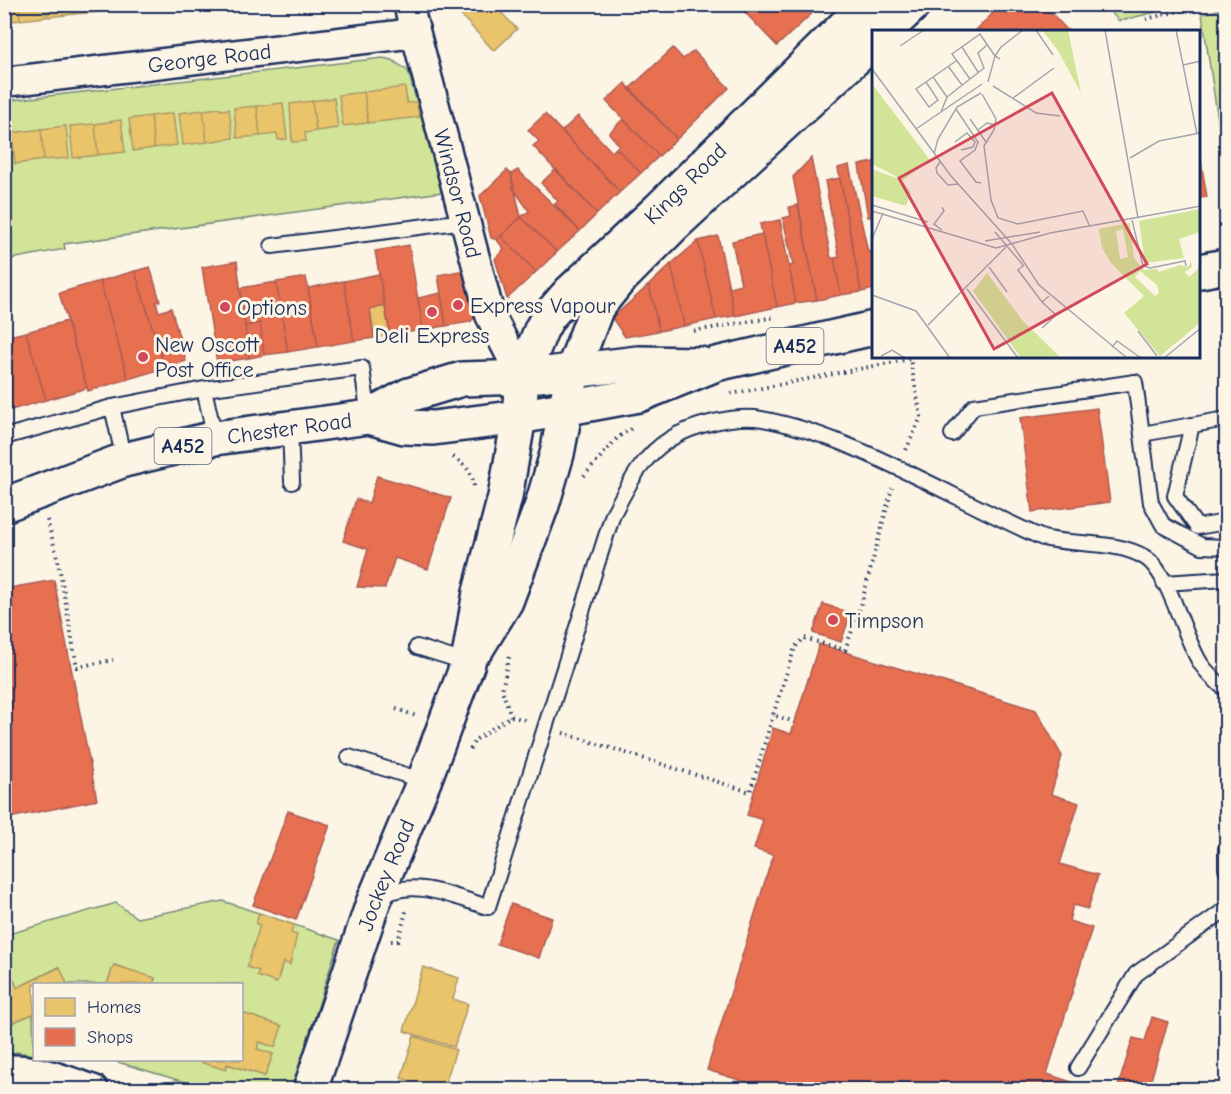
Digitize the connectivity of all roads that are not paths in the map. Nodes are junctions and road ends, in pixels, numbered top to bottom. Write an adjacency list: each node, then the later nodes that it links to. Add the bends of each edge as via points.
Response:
1 (408, 4): 5 (street, Windsor Road)
2 (867, 4): 9 (main road, Kings Road)
3 (914, 4): 4 (main road, Kings Road)
4 (888, 30)
5 (415, 33): 8 (street, George Road); 10 (street, Windsor Road)
6 (872, 45): 9 (lane)
7 (872, 46): 16 (main road, Kings Road, via 674,225 618,281 597,307)
8 (4, 82)
9 (772, 95): 17 (main road, Kings Road, via 548,317)
10 (465, 221): 11 (lane); 17 (street, Windsor Road, via 496,330)
11 (272, 246)
12 (1227, 266): 13 (main road)
13 (1201, 271)
14 (872, 328): 15 (main road, A452)
15 (716, 364): 16 (main road, A452, via 638,363); 20 (main road, A452, via 639,395)
16 (573, 370): 17 (main road, A452); 20 (main road, Kings Road)
17 (522, 377): 21 (main road, Chester Road / A452, via 447,382 409,395); 22 (main road, Kings Road)
18 (204, 389): 19 (lane); 21 (lane, via 362,368); 29 (lane)
19 (112, 408): 28 (lane); 30 (lane)
20 (567, 408): 22 (main road, A452); 38 (main road, Jockey Road, via 554,465 515,578 506,601)
21 (369, 417): 22 (main road, Chester Road / A452, via 404,427 433,428); 25 (main road, Chester Road / A452)
22 (519, 417): 38 (main road, Jockey Road)
23 (1227, 418): 24 (lane)
24 (1192, 425): 26 (lane); 33 (lane, via 1175,496 1197,527)
25 (290, 427): 29 (main road, Chester Road / A452); 31 (lane)
26 (1142, 434): 27 (lane, via 1135,382 974,406); 34 (lane, via 1151,503 1163,525 1202,546)
27 (952, 435)
28 (4, 436)
29 (215, 438): 30 (main road, Chester Road / A452)
30 (124, 460): 32 (main road, Chester Road / A452)
31 (292, 482)
32 (4, 505)
33 (1227, 522)
34 (1227, 547)
35 (1227, 579): 36 (lane)
36 (1164, 583): 39 (lane, via 1201,663); 44 (lane, via 1147,559 1115,547 1043,538 825,437 760,418 709,422 669,439 640,465 613,514 488,907 409,886 390,890)
37 (417, 647): 38 (lane)
38 (468, 663): 41 (main road, Jockey Road)
39 (1226, 689)
40 (349, 757): 41 (lane)
41 (424, 781): 44 (main road, Jockey Road)
42 (1227, 849): 43 (lane)
43 (1227, 869)
44 (372, 903): 49 (main road, Jockey Road)
45 (1227, 909): 46 (lane, via 1136,974)
46 (1078, 1068)
47 (4, 1070): 48 (street, via 41,1072)
48 (94, 1089)
49 (310, 1089)

